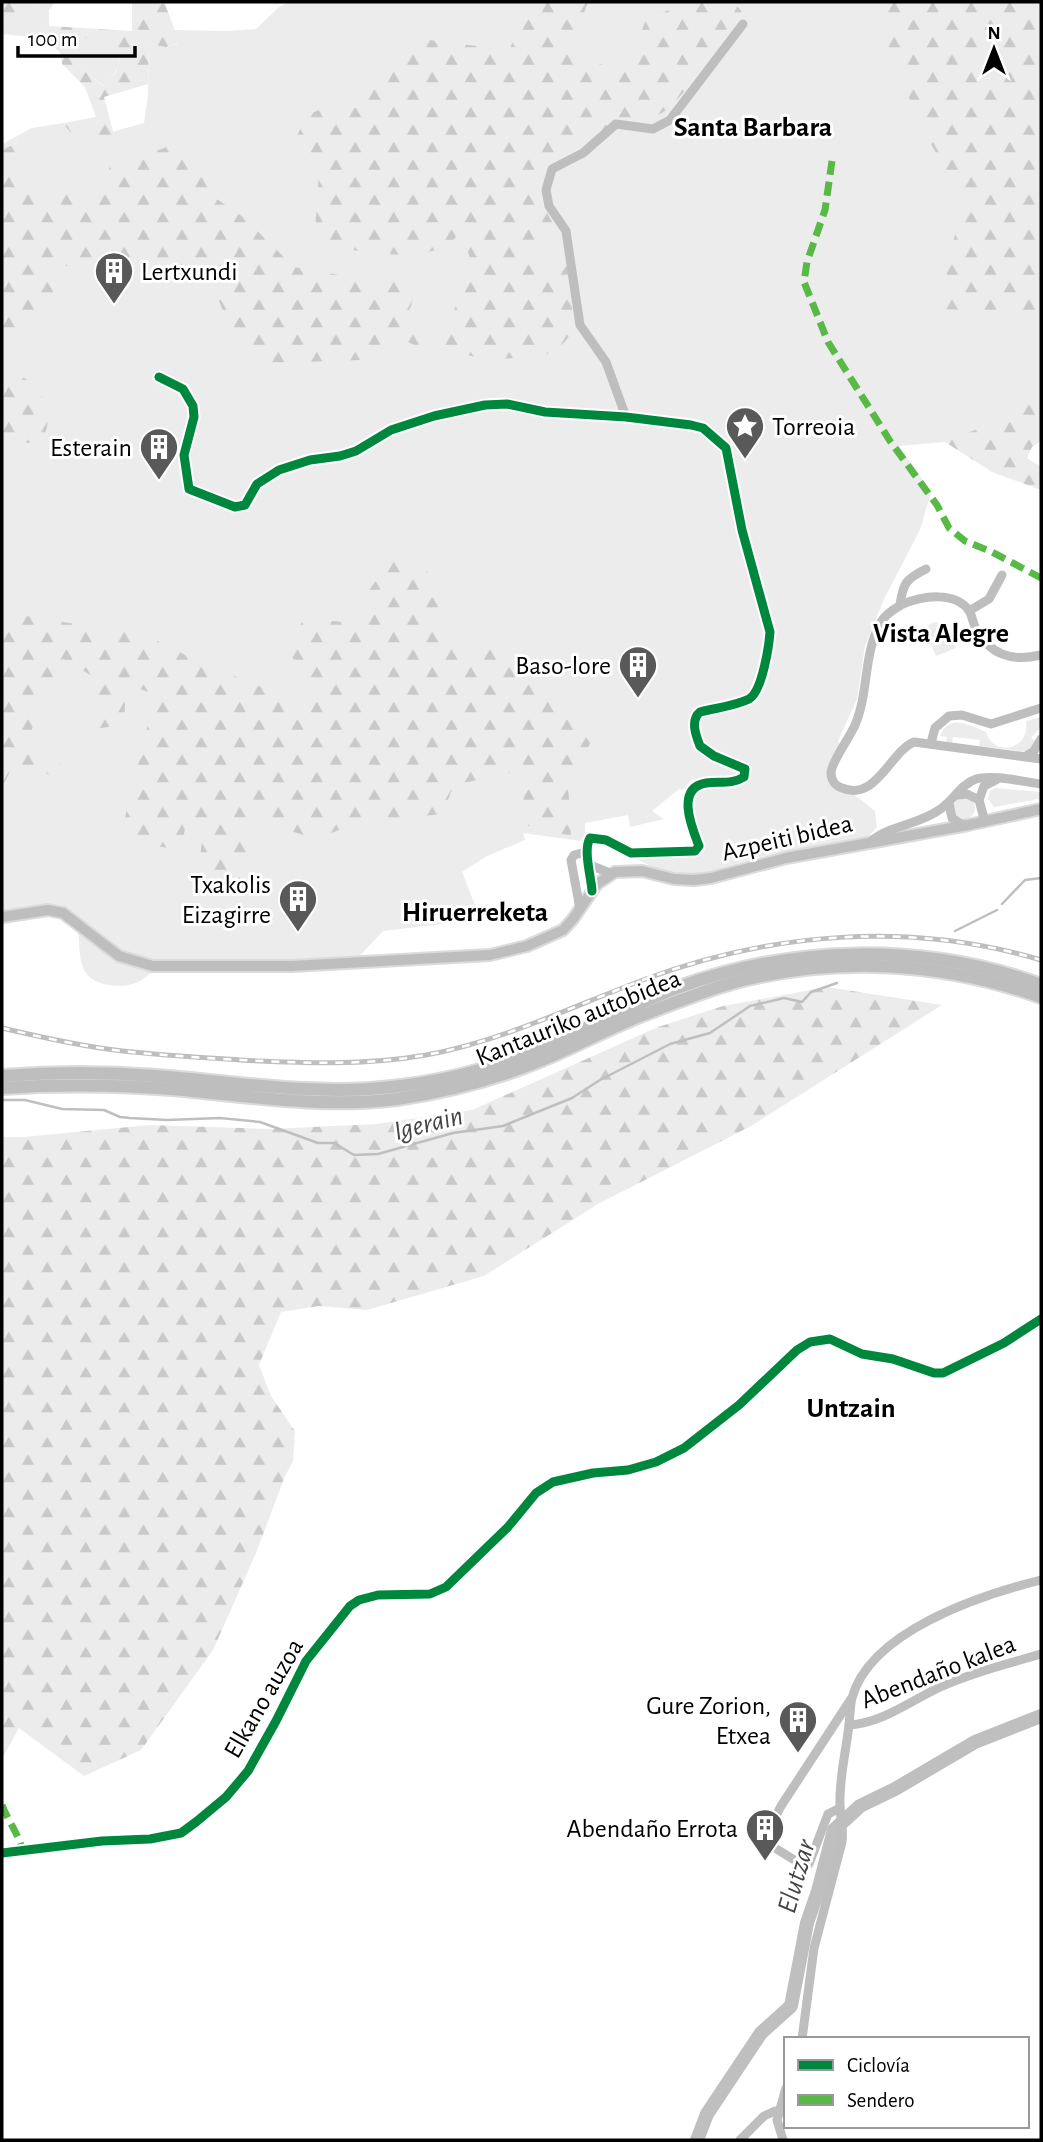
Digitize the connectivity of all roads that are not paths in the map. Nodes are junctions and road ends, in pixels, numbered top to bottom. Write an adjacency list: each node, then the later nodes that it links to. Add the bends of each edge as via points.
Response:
1 (743, 24): 3 (street, via 670,120 653,129 616,124 583,153 552,169 546,190 549,206 566,230 580,325 606,362)
2 (159, 377): 3 (street, via 183,389 193,406 184,455 189,489 235,507 245,505 257,485 279,470 356,451 391,430 447,413 496,404)
3 (626, 417): 23 (street, via 703,428 726,448 742,530 770,632 769,648 756,692 749,699 696,715 700,747 745,769 737,782 695,787 688,800 698,848 631,853 606,840 590,838)
4 (926, 569): 6 (street, via 909,578)
5 (1002, 576): 7 (street, via 989,599)
6 (901, 605): 7 (street, via 934,596); 12 (street, via 880,623 856,724 834,763 832,778 843,789 864,788 907,745)
7 (969, 611): 9 (street)
8 (1002, 632): 9 (street)
9 (984, 641): 10 (street, via 1004,657)
10 (1041, 655)
11 (1041, 708): 12 (street, via 991,724 949,716 935,728)
12 (931, 743): 13 (street, via 1024,756)
13 (1040, 750)
14 (998, 779): 15 (street); 16 (street, via 972,780); 17 (street, via 984,786)
15 (1041, 784)
16 (958, 795): 17 (street); 18 (street)
17 (979, 800): 20 (street)
18 (950, 803): 21 (street, via 952,818); 22 (street, via 882,832)
19 (1041, 809): 20 (main road, Azpeiti bidea)
20 (985, 822): 21 (main road, Azpeiti bidea)
21 (968, 825): 22 (main road, Azpeiti bidea)
22 (870, 842): 25 (main road, Azpeiti bidea, via 711,878 674,879 628,870)
23 (586, 852): 24 (street); 27 (street, via 570,860)
24 (590, 865): 25 (street); 26 (street)
25 (612, 874): 26 (main road)
26 (592, 891): 27 (main road)
27 (580, 909): 28 (main road, via 563,930 547,939 490,955 292,966 153,966 119,956 62,913)
28 (2, 918)
29 (1041, 985): 31 (highway, Kantauriko autobidea, via 980,966 932,958 828,955 722,973 530,1053 416,1084 311,1090 133,1074)
30 (1041, 997): 32 (highway, Kantauriko autobidea, via 980,978 932,970 830,967 724,985 500,1076 395,1099 289,1101 83,1084)
31 (2, 1076)
32 (2, 1088)
33 (1041, 1319): 39 (street, Elkano auzoa, via 943,1373 862,1354 830,1339 810,1342 684,1448 628,1470 553,1482 446,1587 430,1594 378,1595 350,1606 306,1661 248,1771 212,1811 181,1833)
34 (1041, 1580): 36 (street, via 968,1604 895,1639 871,1662)
35 (1041, 1654): 37 (street, Abendaño kalea, via 940,1687 869,1723)
36 (852, 1697): 37 (street); 38 (street, via 769,1829 775,1848 809,1864 828,1814)
37 (849, 1725): 38 (street)
38 (840, 1810): 40 (street, via 844,1828 814,1948)
39 (2, 1853)
40 (803, 2037)
41 (784, 2094): 42 (street)
42 (778, 2112): 43 (street, via 764,2116); 44 (street)
43 (740, 2140)
44 (783, 2140)

